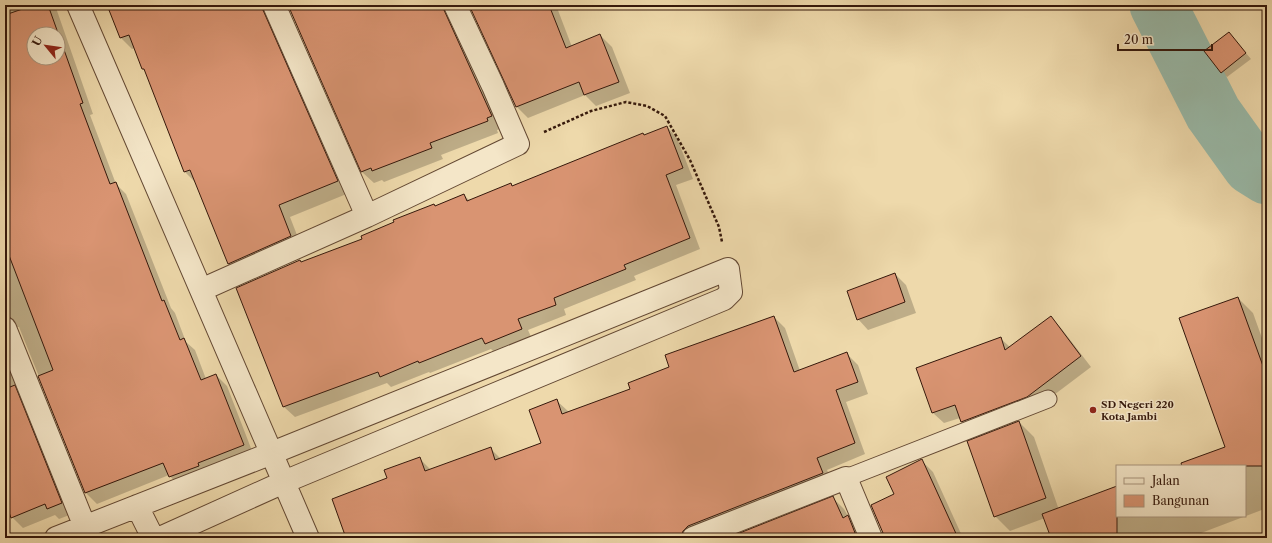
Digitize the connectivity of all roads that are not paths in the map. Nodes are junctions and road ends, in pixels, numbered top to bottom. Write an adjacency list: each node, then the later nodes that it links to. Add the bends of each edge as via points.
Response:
1 (78, 5): 5 (street)
2 (274, 5): 4 (street)
3 (455, 5): 4 (street, via 518,144)
4 (367, 216): 5 (street)
5 (202, 290): 9 (street)
6 (5, 328): 7 (street)
7 (9, 351): 13 (street)
8 (1048, 399): 10 (lane)
9 (272, 453): 11 (street); 11 (street, via 728,269 731,289 724,299); 12 (street)
10 (846, 478): 18 (street); 19 (street)
11 (284, 482): 16 (street); 17 (street)
12 (137, 506): 13 (street); 15 (street)
13 (85, 527): 14 (street)
14 (56, 538)
15 (153, 538)
16 (160, 538)
17 (308, 538)
18 (694, 538)
19 (871, 538)

